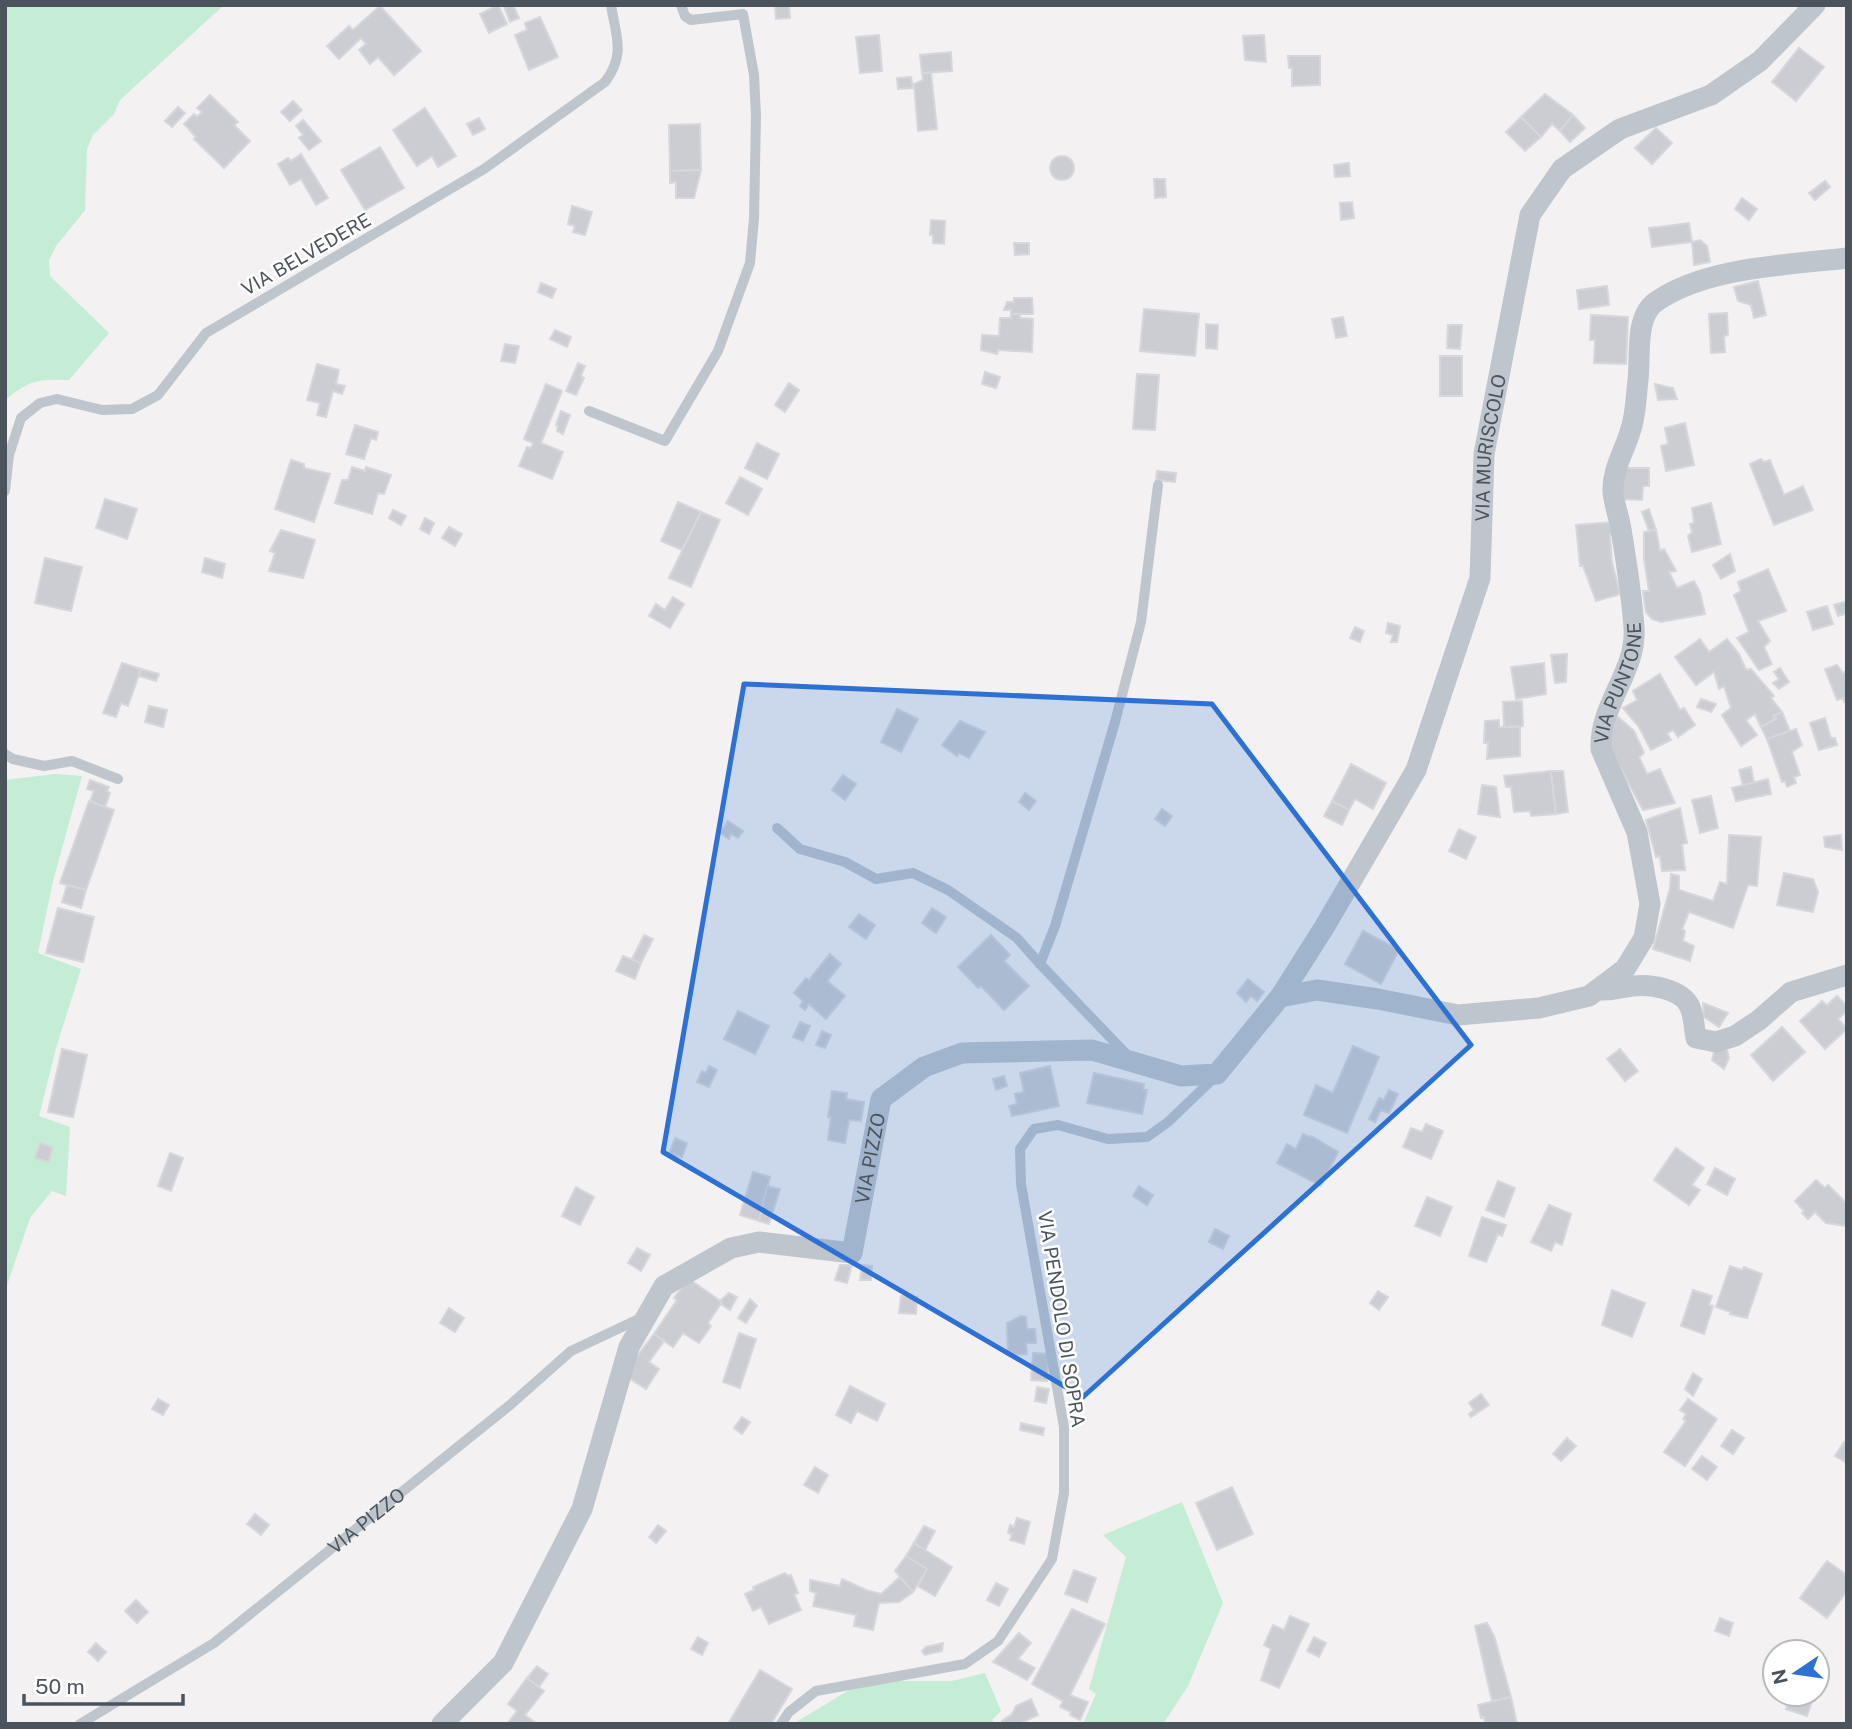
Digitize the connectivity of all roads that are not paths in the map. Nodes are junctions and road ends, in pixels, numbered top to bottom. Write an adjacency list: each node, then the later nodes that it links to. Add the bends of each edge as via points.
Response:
1 (611, 5): 7 (lane, VIA BELVEDERE, via 619,54 605,82 484,169 206,333 158,395 132,409 102,410 57,399 40,403 21,418 9,455)
2 (681, 5): 5 (lane, via 691,20 743,14 756,116 750,263 718,351 665,441)
3 (1815, 5): 14 (street, VIA MURISCOLO, via 1759,61 1711,95 1620,129 1562,169 1530,215 1484,454 1480,578 1416,770)
4 (1847, 258): 13 (street, VIA PUNTONE, via 1705,279 1656,301 1645,313 1631,430 1614,473 1613,492 1634,647 1608,708 1601,749 1637,832 1650,904 1644,938 1625,969)
5 (589, 411)
6 (1158, 485): 11 (lane, via 1141,622 1108,747)
7 (5, 491)
8 (5, 754): 9 (lane, via 44,766 72,761)
9 (118, 779)
10 (777, 828): 11 (lane, via 800,849 845,862 876,879 913,873 936,884 1017,938)
11 (1040, 964): 15 (lane)
12 (1847, 975): 13 (street, via 1791,992 1735,1036 1716,1042 1696,1038 1689,1004 1676,994 1650,986)
13 (1597, 990): 14 (street, VIA PUNTONE, via 1539,1009 1458,1015 1317,990)
14 (1280, 997): 16 (street)
15 (1136, 1064): 16 (street, VIA PIZZO, via 1181,1076); 17 (street, VIA PIZZO, via 1092,1050 1009,1051 962,1053 923,1067 881,1099 852,1253 759,1242 731,1248 664,1286)
16 (1217, 1074): 20 (lane, VIA PENDOLO DI SOPRA, via 1147,1137 1108,1139 1058,1125 1034,1129 1020,1149 1021,1184 1064,1427 1064,1493 1052,1559 998,1641 965,1664 816,1691)
17 (648, 1315): 18 (lane, VIA PIZZO, via 571,1351 214,1643); 19 (street, VIA PIZZO, via 629,1347 582,1509 503,1663)
18 (80, 1724)
19 (442, 1724)
20 (781, 1724)

